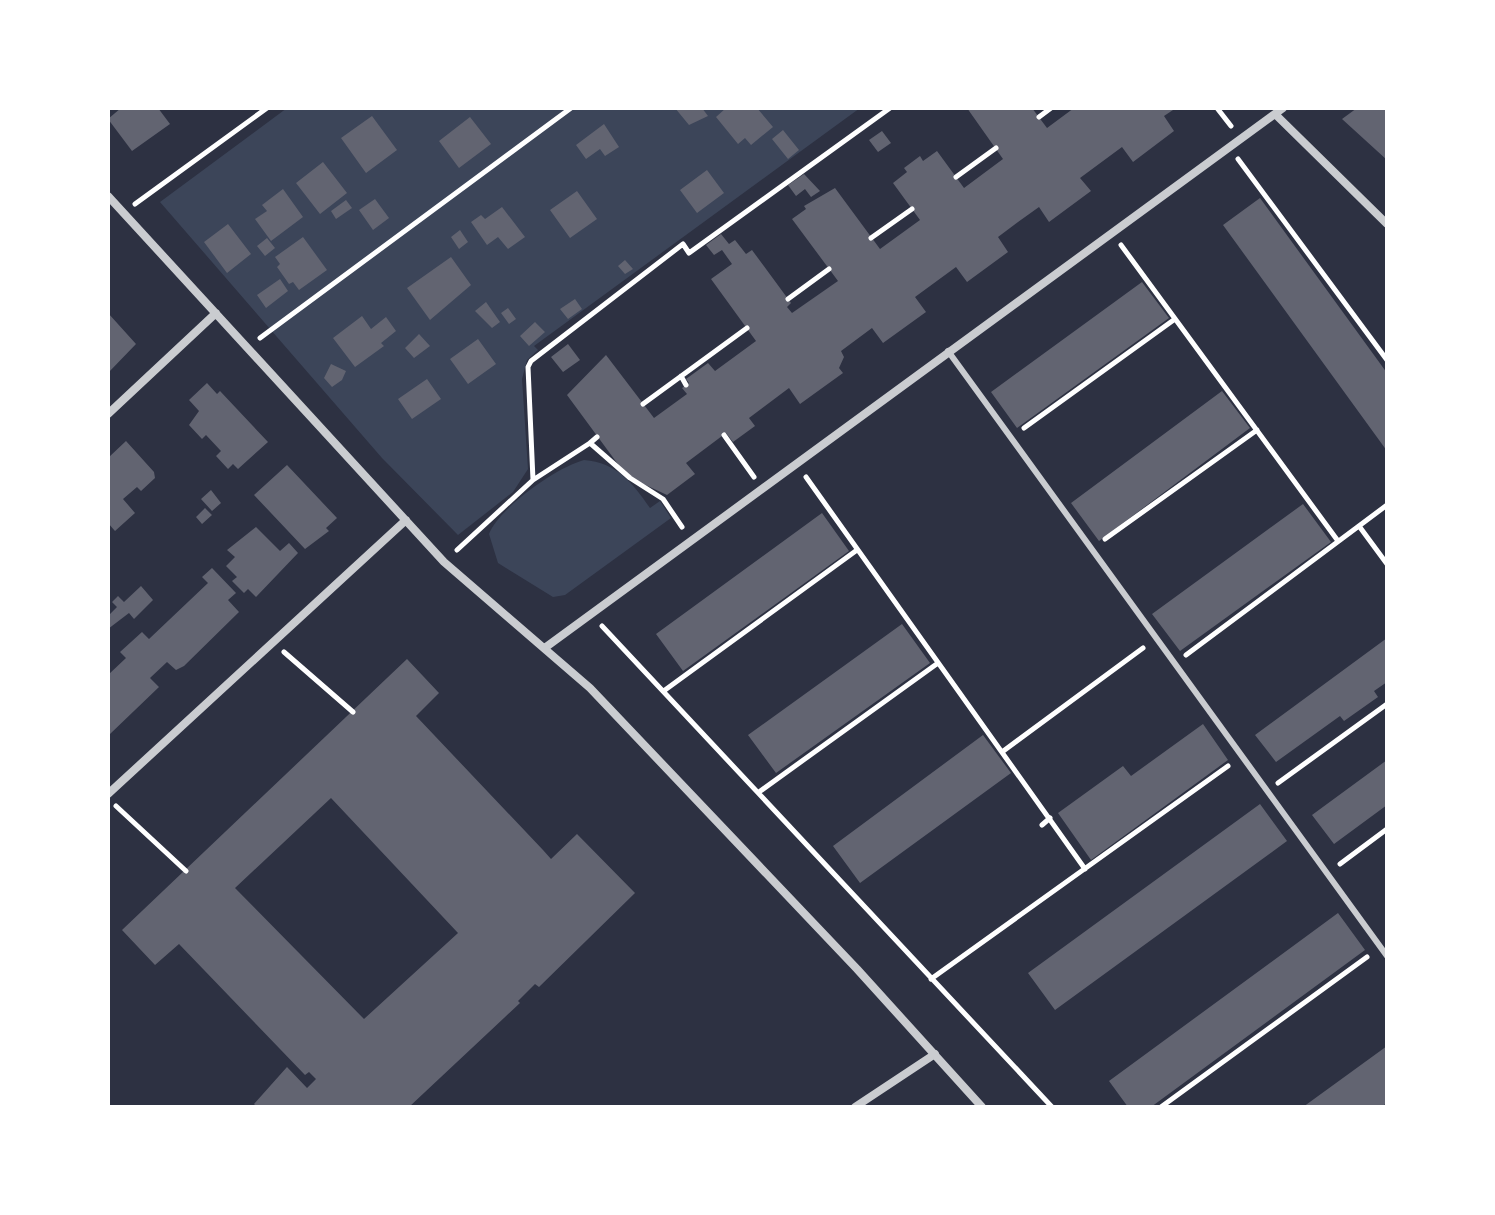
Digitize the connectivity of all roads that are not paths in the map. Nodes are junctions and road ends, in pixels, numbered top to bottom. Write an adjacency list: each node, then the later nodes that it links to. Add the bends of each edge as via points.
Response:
1 (1283, 108): 2 (street)
2 (1275, 114): 4 (street); 6 (street)
3 (108, 196): 5 (street)
4 (1387, 224)
5 (216, 313): 7 (street); 8 (street)
6 (948, 351): 9 (street); 11 (lane)
7 (108, 414)
8 (406, 520): 9 (street, via 444,562); 10 (street)
9 (546, 647): 12 (street)
10 (108, 797)
11 (1387, 956)
12 (935, 1054): 13 (street); 14 (street)
13 (855, 1107)
14 (982, 1107)

